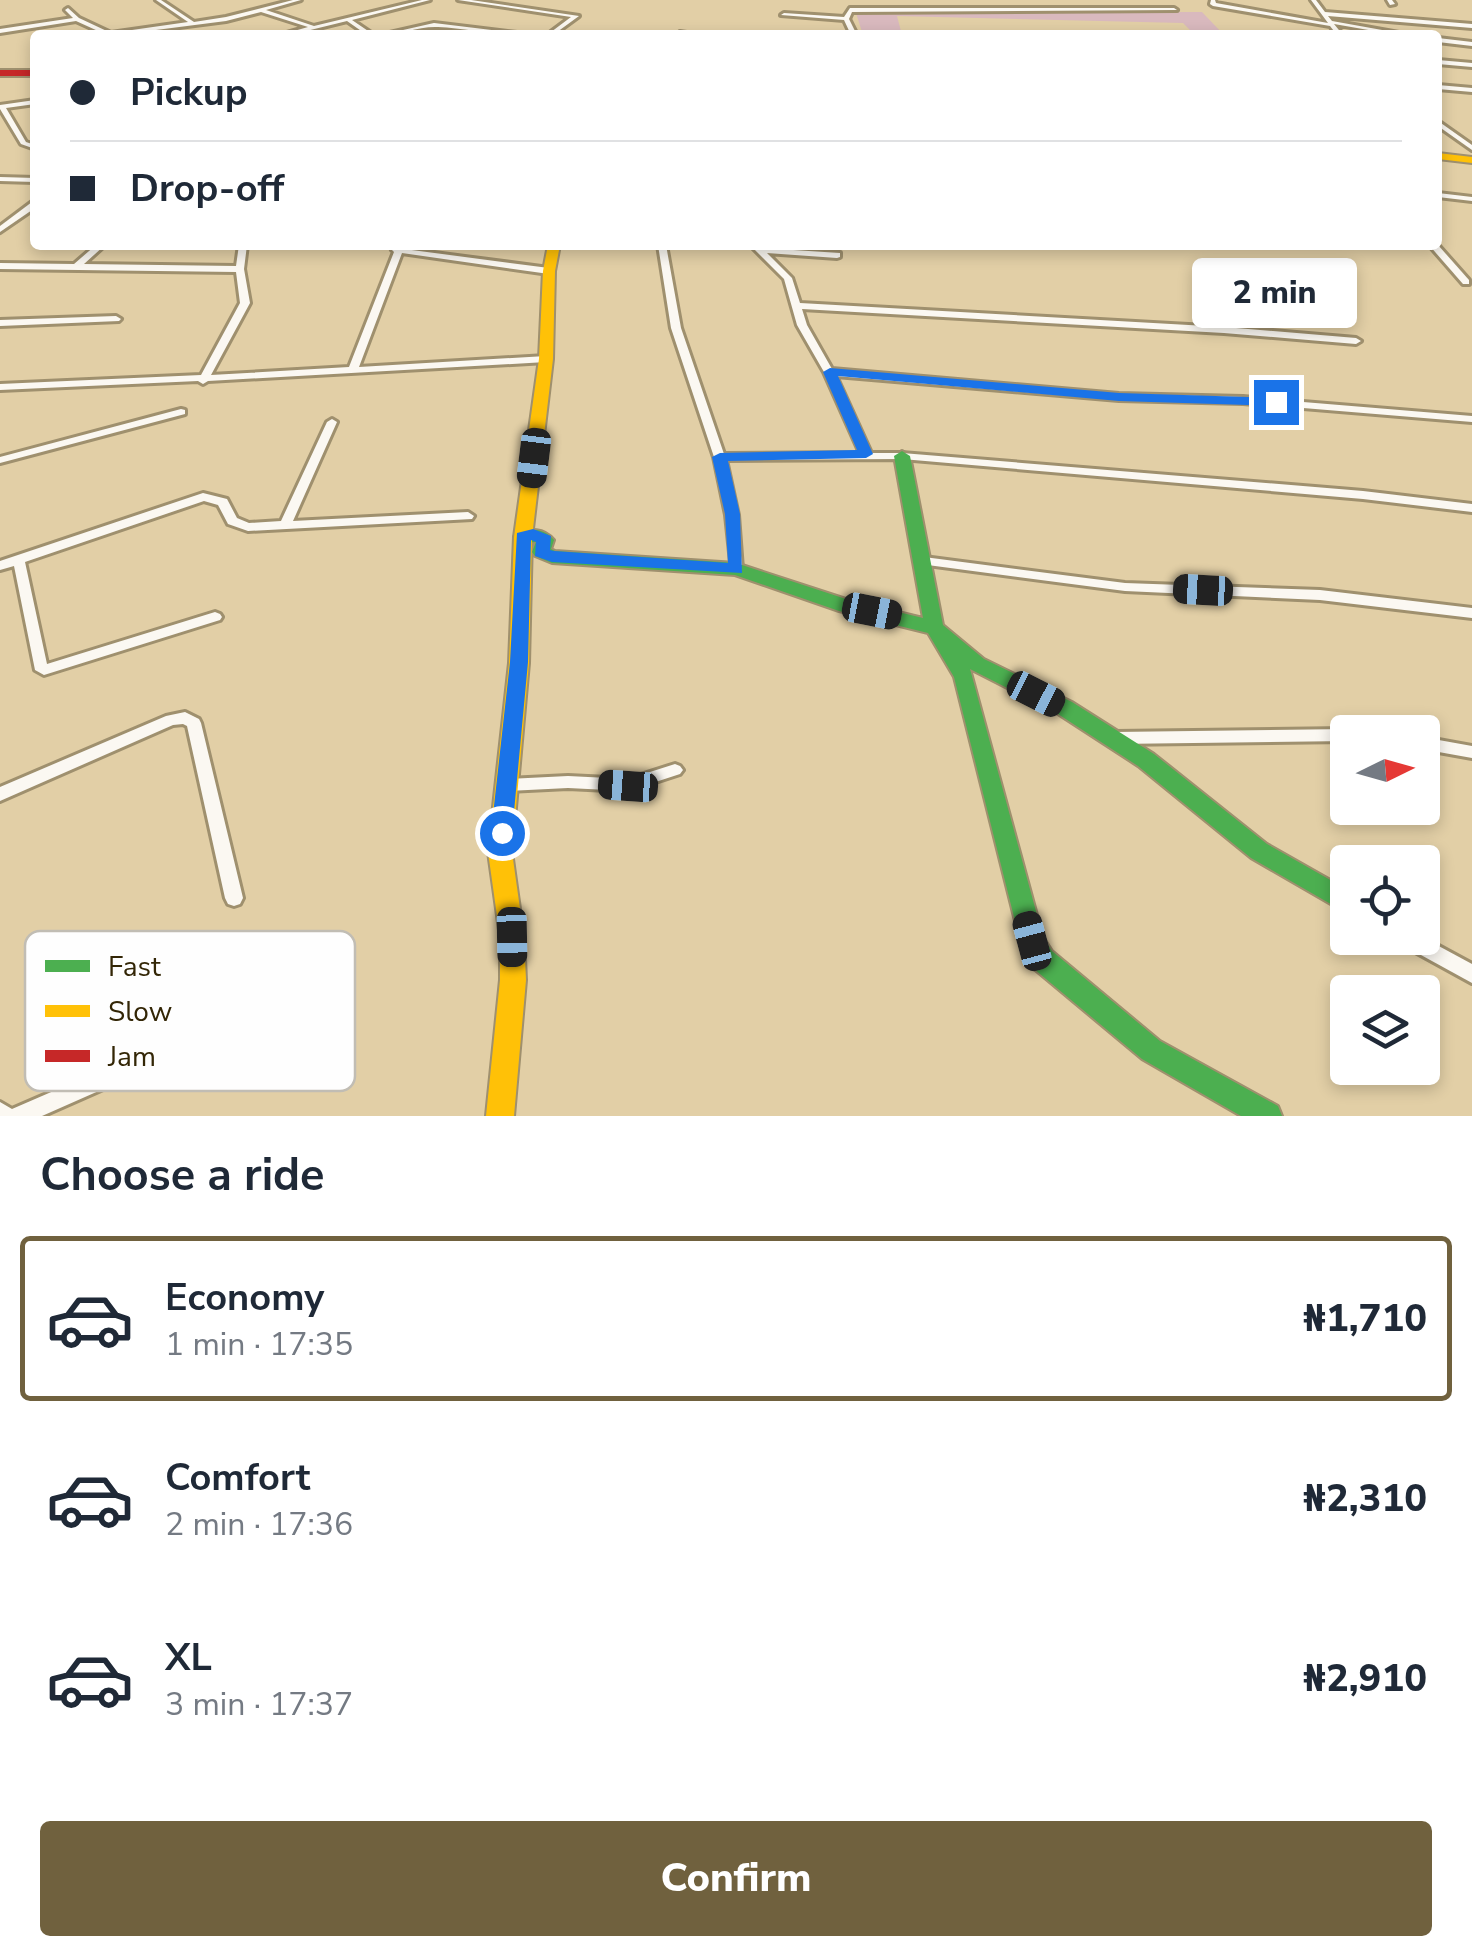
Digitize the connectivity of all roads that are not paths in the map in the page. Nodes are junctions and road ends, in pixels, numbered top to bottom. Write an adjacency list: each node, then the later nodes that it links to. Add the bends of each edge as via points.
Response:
1 (158, 0): 27 (street)
2 (298, 0): 14 (street)
3 (428, 0): 26 (street)
4 (460, 0): 13 (street)
5 (496, 0): 13 (street)
6 (875, 0): 15 (street)
7 (951, 0): 19 (street)
8 (1023, 0): 16 (street)
9 (1098, 0): 20 (street)
10 (1212, 0): 28 (street)
11 (1313, 0): 22 (street)
12 (250, 2): 14 (street)
13 (486, 4): 37 (street, via 576,16)
14 (269, 8): 18 (street)
15 (878, 9): 19 (street); 24 (street, via 850,10)
16 (1028, 9): 19 (street); 20 (street)
17 (68, 10): 25 (street)
18 (260, 10): 27 (street); 30 (street)
19 (954, 10)
20 (1107, 10): 21 (street)
21 (1174, 10)
22 (1325, 14): 28 (street); 29 (street)
23 (784, 16): 24 (street)
24 (846, 19): 38 (street)
25 (77, 20): 31 (street); 41 (street)
26 (350, 21): 30 (street); 34 (street)
27 (193, 23): 32 (street)
28 (1330, 24): 39 (street); 40 (street)
29 (1472, 26)
30 (314, 28): 33 (street)
31 (96, 30)
32 (141, 30)
33 (305, 30)
34 (364, 30)
35 (412, 30): 36 (street)
36 (476, 30)
37 (557, 30)
38 (852, 30)
39 (1335, 30)
40 (1372, 30)
41 (0, 31)
42 (1442, 40): 43 (street)
43 (1472, 44)
44 (1442, 62): 45 (street)
45 (1472, 66)
46 (30, 72): 47 (street)
47 (0, 73)
48 (1442, 87): 49 (street)
49 (1472, 90)
50 (30, 103): 51 (street)
51 (1, 107): 52 (street)
52 (10, 122): 54 (street); 55 (street)
53 (1442, 126): 56 (street)
54 (0, 132)
55 (30, 145)
56 (1472, 148)
57 (1442, 156): 58 (street)
58 (1472, 160)
59 (0, 179): 60 (street)
60 (30, 180)
61 (1442, 195): 62 (street)
62 (1472, 199)
63 (30, 208): 64 (street)
64 (0, 230)
65 (95, 250): 76 (street)
66 (242, 250): 77 (street)
67 (398, 250): 85 (street)
68 (412, 250): 78 (street)
69 (553, 250): 78 (street)
70 (663, 250): 94 (street, via 672,314)
71 (759, 250): 80 (street, via 788,278)
72 (780, 250): 74 (street)
73 (1437, 250): 79 (street)
74 (837, 255)
75 (0, 266): 76 (street)
76 (77, 266): 77 (street)
77 (240, 269): 87 (street, via 242,310)
78 (548, 271): 84 (street)
79 (1466, 282)
80 (798, 306): 83 (street); 86 (street)
81 (116, 319): 82 (street)
82 (0, 323)
83 (1356, 342)
84 (546, 360): 85 (street); 99 (street)
85 (352, 369): 87 (street)
86 (830, 372): 90 (street); 92 (street)
87 (203, 381): 88 (street)
88 (0, 387)
89 (181, 412): 95 (street)
90 (1472, 419)
91 (332, 422): 98 (street)
92 (866, 454): 93 (street); 94 (street)
93 (902, 456): 96 (street); 101 (street)
94 (720, 457): 103 (street)
95 (0, 460)
96 (1472, 508)
97 (468, 516): 98 (street)
98 (284, 525): 100 (street, via 239,524 216,498 189,499)
99 (523, 537): 103 (street, via 545,540 541,552 552,556); 112 (street)
100 (19, 561): 102 (street); 105 (street, via 44,670)
101 (924, 561): 104 (street, via 1125,587 1320,596); 106 (street)
102 (0, 566)
103 (736, 570): 106 (street)
104 (1472, 613)
105 (215, 617)
106 (934, 628): 108 (street, via 977,664); 121 (street, via 964,676 1032,941 1043,960 1151,1050)
107 (1330, 736): 108 (street)
108 (1112, 738): 114 (street, via 1259,851)
109 (1440, 746): 110 (street)
110 (1472, 752)
111 (675, 770): 112 (street, via 628,786)
112 (507, 786): 120 (street, via 500,852 513,980)
113 (0, 794): 115 (street, via 185,718 194,723)
114 (1330, 893)
115 (234, 898)
116 (1438, 955): 117 (street)
117 (1472, 974)
118 (75, 1091): 119 (street)
119 (18, 1116)
120 (500, 1116)
121 (1268, 1116)

